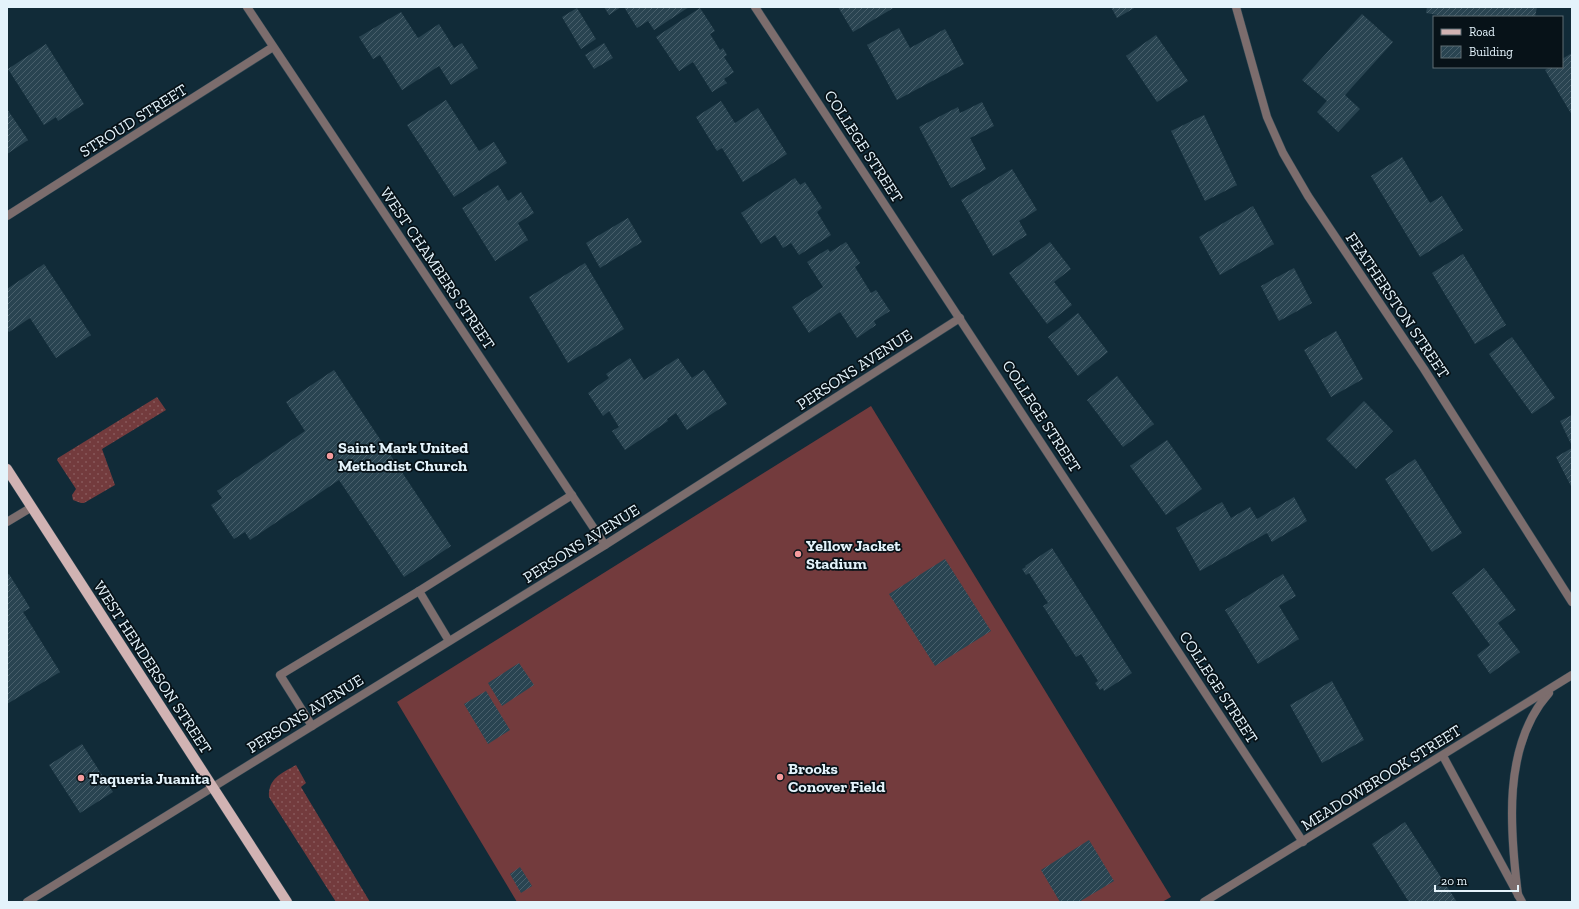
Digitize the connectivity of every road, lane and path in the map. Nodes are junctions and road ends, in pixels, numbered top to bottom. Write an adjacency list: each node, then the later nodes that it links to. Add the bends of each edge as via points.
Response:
1 (247, 7): 4 (street, WEST CHAMBERS STREET)
2 (755, 7): 6 (street, COLLEGE STREET)
3 (1236, 7): 13 (street, FEATHERSTON STREET, via 1267,117 1283,152 1308,196 1424,369)
4 (273, 47): 5 (street, STROUD STREET); 8 (street, WEST CHAMBERS STREET)
5 (7, 216)
6 (960, 318): 11 (street, PERSONS AVENUE); 20 (street, COLLEGE STREET)
7 (7, 469): 9 (main road, WEST HENDERSON STREET)
8 (572, 495): 11 (street, WEST CHAMBERS STREET); 12 (street)
9 (32, 507): 10 (street); 19 (main road, WEST HENDERSON STREET)
10 (7, 522)
11 (605, 544): 14 (street, PERSONS AVENUE)
12 (419, 591): 14 (street); 17 (street, via 280,675)
13 (1572, 602)
14 (449, 641): 17 (street, PERSONS AVENUE)
15 (1572, 675): 16 (street, MEADOWBROOK STREET)
16 (1555, 686): 18 (street, MEADOWBROOK STREET); 21 (street, via 1531,719 1513,784 1514,864)
17 (312, 726): 19 (street, PERSONS AVENUE)
18 (1443, 756): 20 (street, MEADOWBROOK STREET); 21 (street)
19 (213, 787): 22 (street, PERSONS AVENUE); 23 (main road, WEST HENDERSON STREET)
20 (1303, 842): 24 (street, MEADOWBROOK STREET)
21 (1520, 899)
22 (27, 902)
23 (287, 902)
24 (1204, 902)

